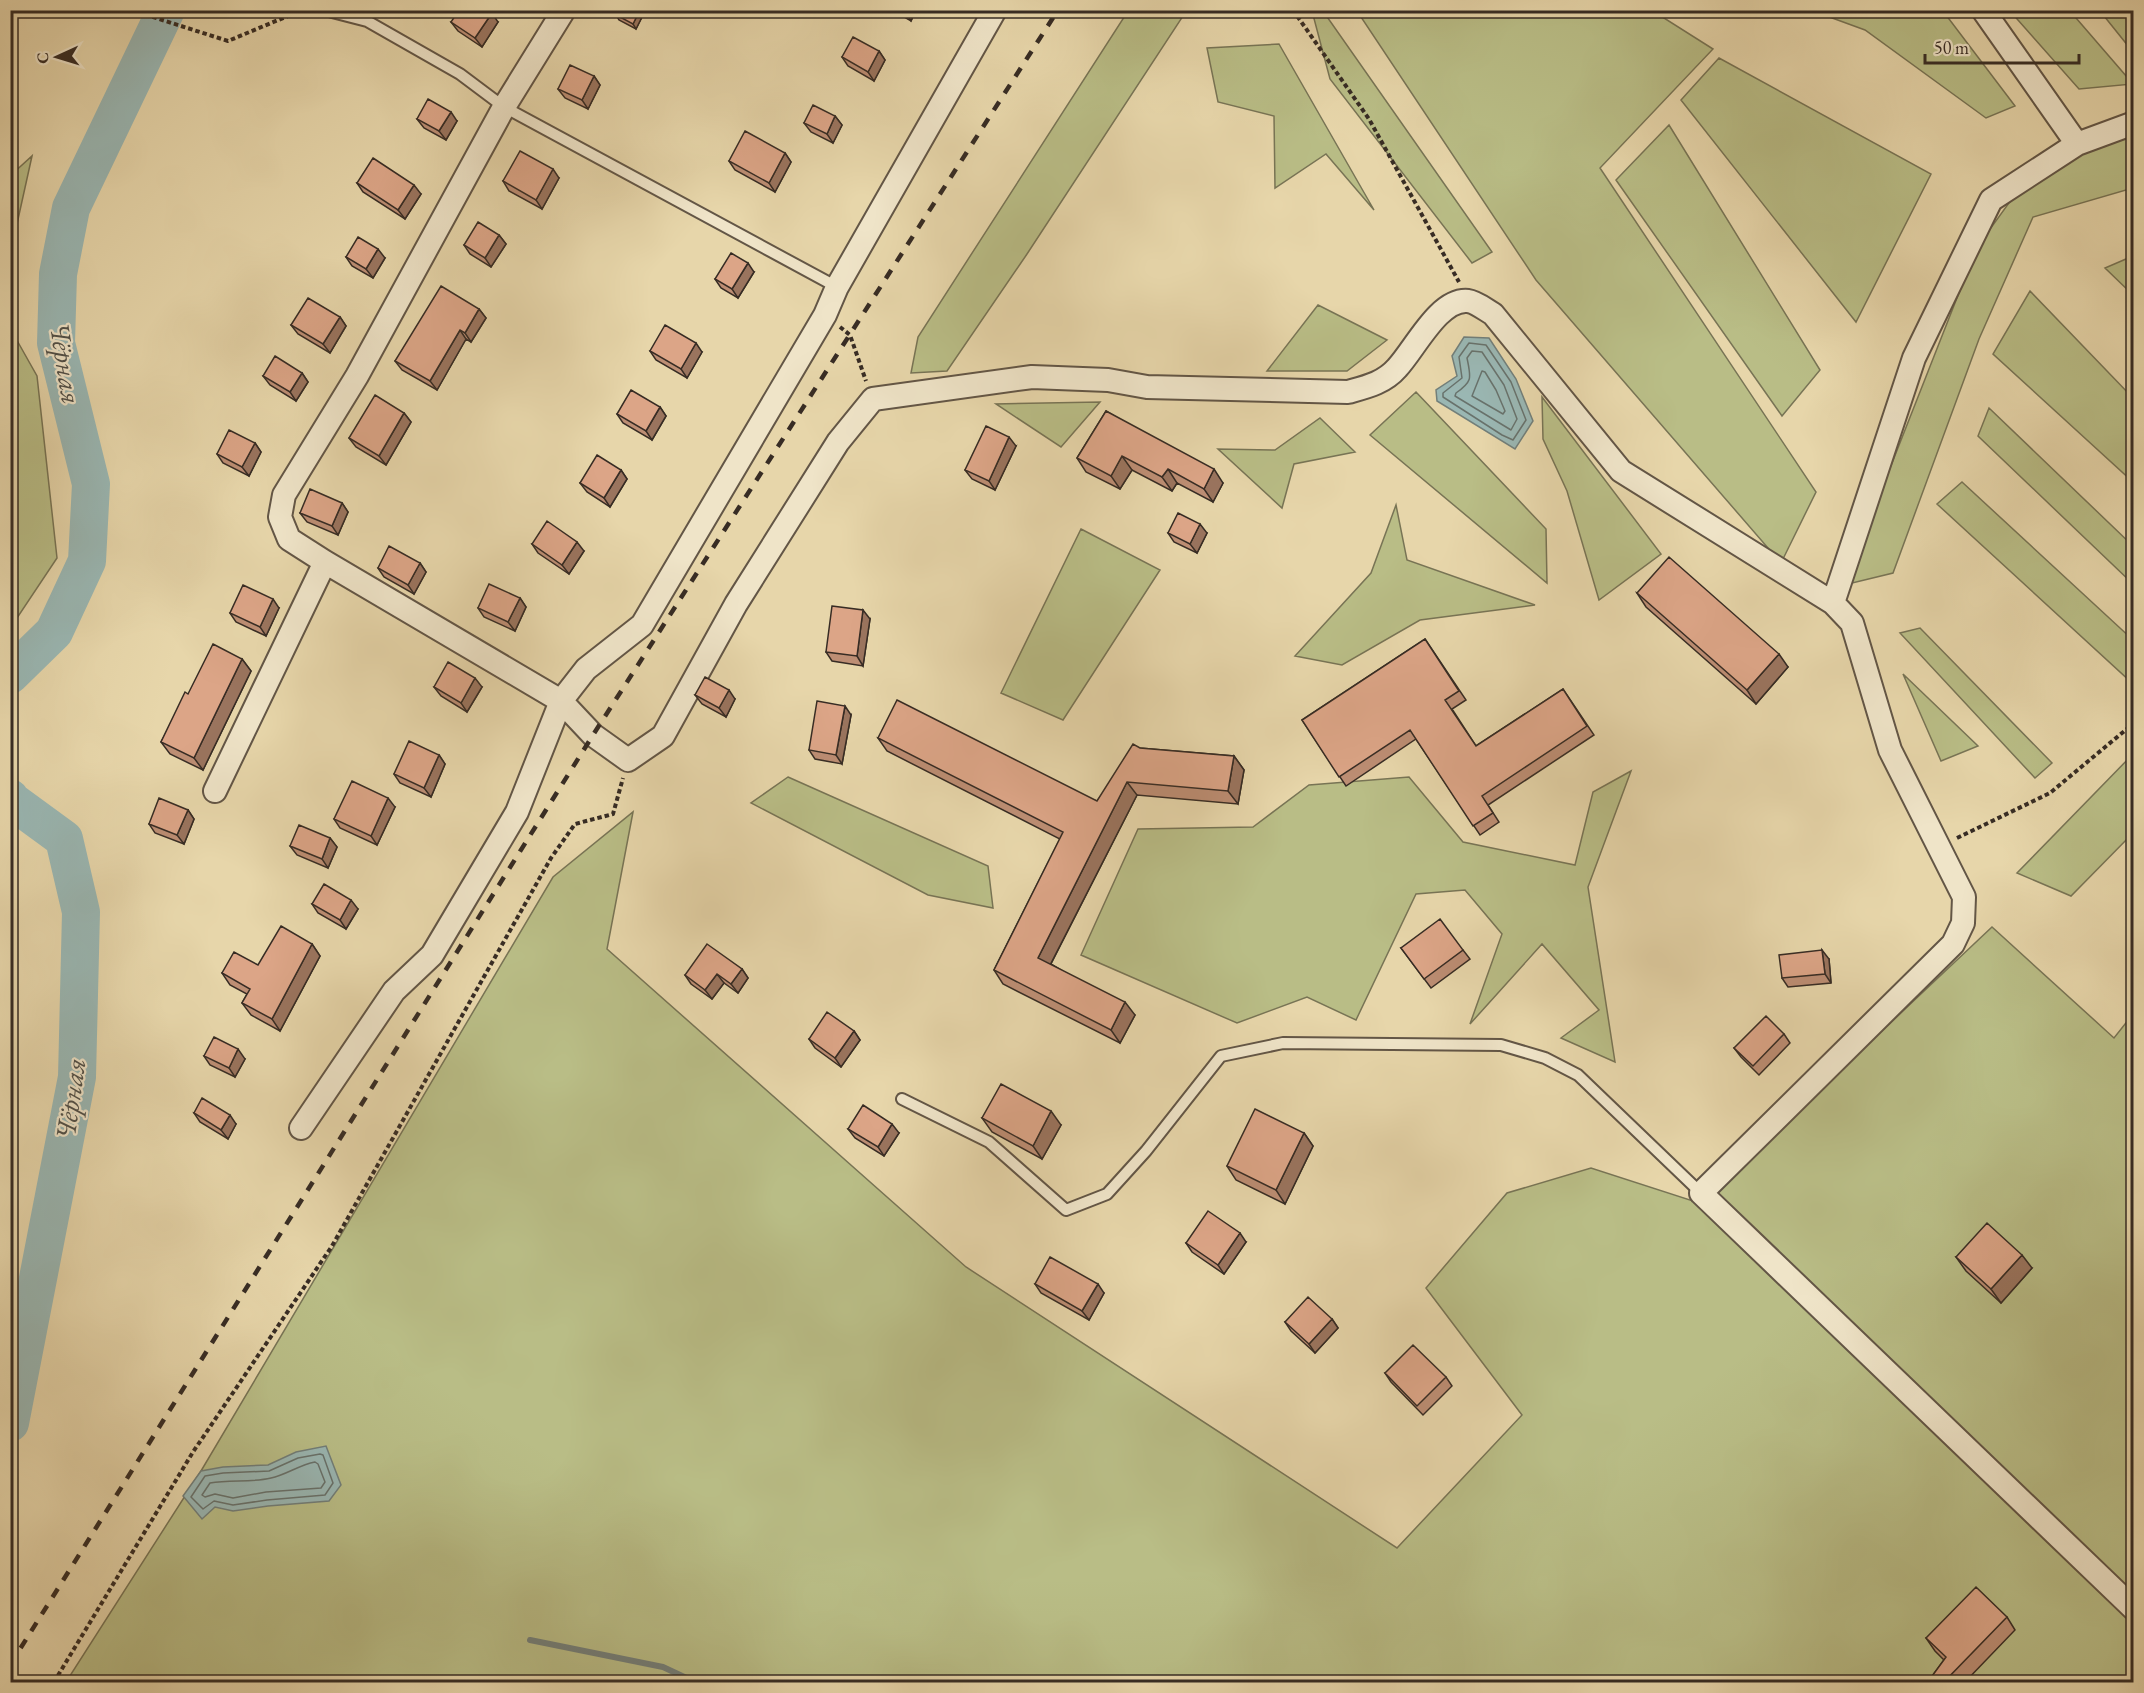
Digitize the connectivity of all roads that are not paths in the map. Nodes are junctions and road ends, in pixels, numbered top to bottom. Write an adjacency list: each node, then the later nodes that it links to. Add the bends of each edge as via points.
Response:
1 (564, 10): 5 (street)
2 (995, 10): 8 (street)
3 (1983, 10): 7 (street)
4 (332, 12): 5 (lane, via 367,21 460,74)
5 (504, 107): 8 (lane); 9 (street, via 357,376 284,495 280,517 289,538)
6 (2133, 123): 7 (street)
7 (2077, 144): 10 (street, via 1991,200 1914,358)
8 (837, 287): 11 (street, via 825,315 642,625 586,669)
9 (325, 562): 11 (street); 12 (street)
10 (1833, 603): 11 (street, via 1621,471 1492,314 1469,301 1450,304 1396,370 1378,383 1348,392 1147,387 1108,380 1032,377 873,399 838,442 736,604 663,736 628,759 593,735); 15 (street, via 1852,623 1890,750 1964,897 1963,923 1953,944)
11 (561, 701): 14 (street, via 517,812 432,955 394,991)
12 (215, 791)
13 (902, 1099): 15 (lane, via 989,1142 1066,1210 1107,1194 1221,1056 1283,1043 1501,1045 1545,1058 1578,1075)
14 (302, 1128)
15 (1701, 1193): 16 (street)
16 (2133, 1609)

